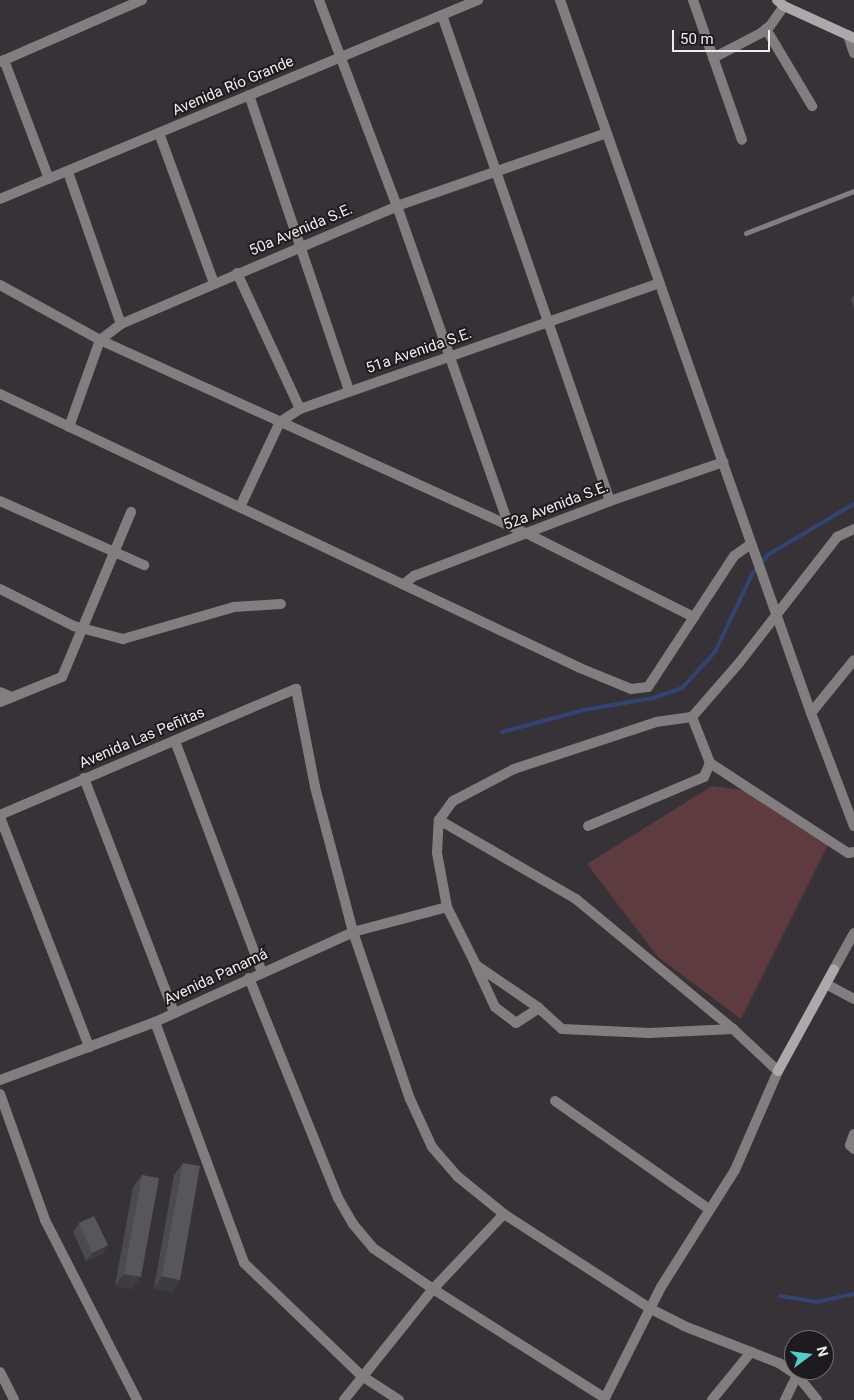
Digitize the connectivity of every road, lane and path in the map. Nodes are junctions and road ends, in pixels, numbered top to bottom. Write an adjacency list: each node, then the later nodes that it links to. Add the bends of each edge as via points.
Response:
1 (142, 0): 13 (street)
2 (319, 0): 11 (street)
3 (478, 0): 7 (street, Avenida Río Grande)
4 (560, 0): 17 (street)
5 (693, 0): 12 (street)
6 (780, 3): 8 (street); 9 (street)
7 (442, 14): 11 (street, Avenida Río Grande); 20 (street)
8 (766, 29): 12 (street); 15 (street)
9 (851, 37): 10 (street)
10 (854, 53)
11 (341, 58): 14 (street, Avenida Río Grande); 24 (street)
12 (713, 58): 18 (street)
13 (2, 61): 21 (street)
14 (249, 96): 16 (street, Avenida Río Grande); 26 (street)
15 (812, 106)
16 (159, 133): 19 (street, Avenida Río Grande); 28 (street)
17 (607, 133): 20 (street, 50a Avenida S.E.); 29 (street)
18 (742, 140)
19 (68, 172): 21 (street, Avenida Río Grande); 32 (street)
20 (496, 172): 24 (street, 50a Avenida S.E.); 31 (street)
21 (49, 179): 23 (street, Avenida Río Grande)
22 (854, 191): 25 (lane)
23 (0, 199)
24 (397, 206): 26 (street, 50a Avenida S.E.); 34 (street)
25 (746, 233)
26 (299, 246): 27 (street, 50a Avenida S.E.); 35 (street)
27 (237, 273): 28 (street, 50a Avenida S.E.); 37 (street)
28 (214, 283): 32 (street, 50a Avenida S.E.)
29 (660, 283): 31 (street, 51a Avenida S.E.); 40 (street)
30 (0, 286): 33 (street)
31 (548, 321): 34 (street, 51a Avenida S.E.); 41 (street)
32 (121, 324): 33 (street, 50a Avenida S.E.)
33 (100, 340): 38 (street); 39 (street)
34 (451, 356): 35 (street, 51a Avenida S.E.); 45 (street)
35 (349, 392): 37 (street, 51a Avenida S.E.)
36 (0, 394): 39 (street)
37 (300, 409): 38 (street, 51a Avenida S.E.)
38 (280, 422): 43 (street); 45 (street)
39 (69, 427): 43 (street)
40 (723, 462): 41 (street, 52a Avenida S.E.); 48 (street)
41 (610, 500): 47 (street, 52a Avenida S.E.)
42 (0, 501): 49 (street)
43 (240, 507): 51 (street)
44 (131, 512): 49 (street)
45 (509, 526): 47 (street)
46 (854, 529): 54 (street, via 837,537)
47 (526, 534): 51 (street, 52a Avenida S.E., via 414,576); 55 (street)
48 (751, 544): 54 (street); 55 (street, via 734,556)
49 (114, 553): 50 (street); 56 (street)
50 (144, 565)
51 (404, 584): 55 (street, via 631,689 648,687)
52 (0, 589): 56 (street)
53 (280, 604): 56 (street, via 234,607 123,638)
54 (776, 614): 61 (street); 62 (street)
55 (694, 617)
56 (83, 628): 59 (street, via 62,677)
57 (854, 660): 61 (street)
58 (0, 692): 59 (street)
59 (12, 697): 60 (street)
60 (0, 702)
61 (811, 713): 69 (street)
62 (692, 717): 64 (street); 67 (street, via 656,722 514,769 454,801)
63 (175, 741): 65 (street, Avenida Las Peñitas); 72 (street, Avenida Las Peñitas, via 296,689 314,787); 75 (street)
64 (710, 764): 68 (street, via 704,777); 70 (street, via 848,853)
65 (84, 778): 66 (street, Avenida Las Peñitas); 80 (street)
66 (0, 816): 83 (street)
67 (439, 820): 71 (street, via 437,853); 82 (street, via 576,899)
68 (588, 826)
69 (854, 826)
70 (854, 852)
71 (447, 907): 72 (street, Avenida Panamá); 74 (street)
72 (353, 932): 75 (street, Avenida Panamá); 91 (street, via 410,1099 432,1147 457,1176)
73 (854, 933): 77 (street)
74 (476, 965): 79 (street); 79 (street, via 495,1007 516,1023)
75 (262, 972): 76 (street, Avenida Panamá)
76 (249, 978): 80 (street, Avenida Panamá); 92 (street, via 338,1198 353,1224 373,1248)
77 (826, 984): 78 (street); 84 (street)
78 (854, 1000)
79 (539, 1008): 82 (street, via 562,1029 649,1033)
80 (174, 1013): 81 (street, Avenida Panamá)
81 (155, 1022): 83 (street, Avenida Panamá); 97 (street, via 244,1263)
82 (733, 1029): 84 (street)
83 (90, 1047): 85 (street, Avenida Panamá)
84 (778, 1072): 90 (street, via 735,1170)
85 (0, 1080)
86 (0, 1094): 101 (street, via 45,1220)
87 (555, 1100): 90 (street)
88 (854, 1134): 89 (street, via 850,1145)
89 (854, 1149)
90 (710, 1210): 93 (street)
91 (504, 1214): 92 (street); 93 (street)
92 (433, 1289): 93 (street, via 605,1398); 97 (street)
93 (651, 1309): 94 (street, via 684,1326)
94 (751, 1352): 95 (street); 104 (street)
95 (784, 1366)
96 (0, 1372): 100 (street)
97 (362, 1376): 102 (street); 103 (street)
98 (795, 1380): 105 (street)
99 (801, 1380): 106 (street)
100 (14, 1400)
101 (137, 1400)
102 (344, 1400)
103 (399, 1400)
104 (712, 1400)
105 (785, 1400)
106 (816, 1400)

